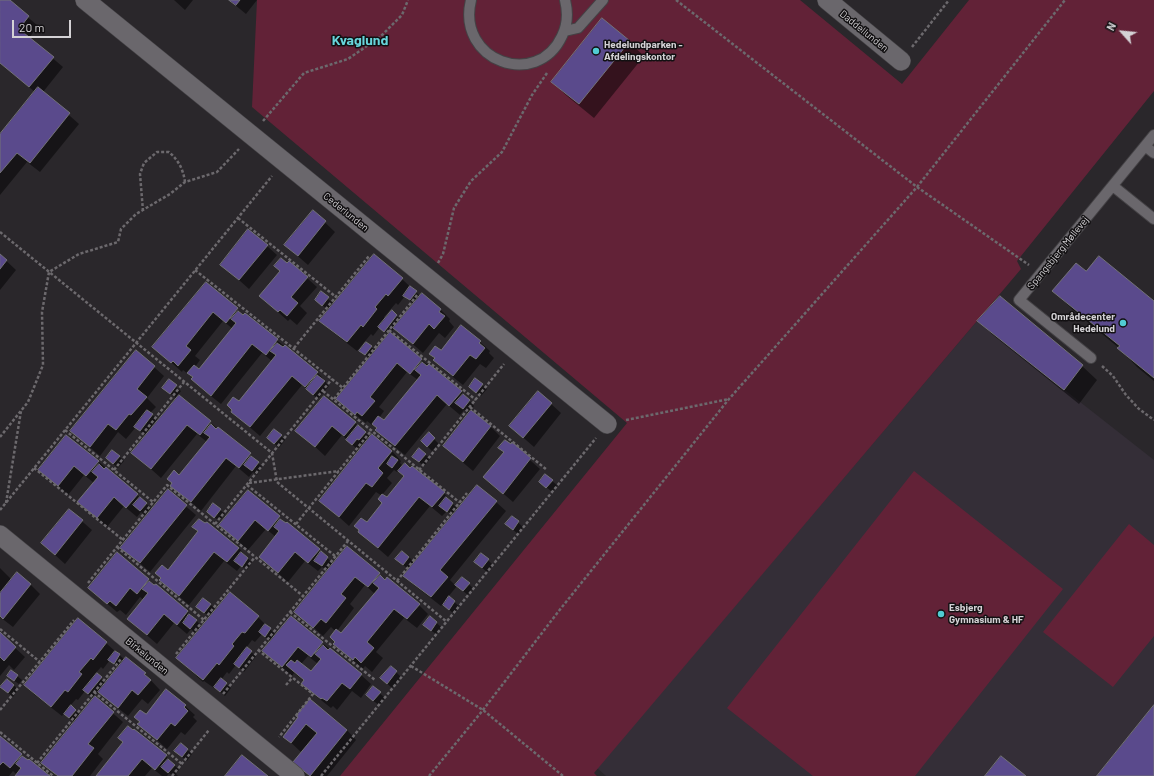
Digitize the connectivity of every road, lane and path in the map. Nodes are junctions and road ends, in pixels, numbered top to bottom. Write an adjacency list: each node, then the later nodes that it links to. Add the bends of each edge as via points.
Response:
1 (85, 0): 13 (street, Cederlunden)
2 (408, 0): 13 (path, via 402,15 380,37 348,59 304,74)
3 (472, 0): 10 (lane, via 469,13 474,38 482,49 503,62 529,64 541,59 552,52)
4 (565, 0): 10 (lane)
5 (603, 0): 10 (lane, via 578,28)
6 (676, 0): 20 (path)
7 (826, 0): 11 (street, Daddellunden)
8 (949, 0): 11 (path)
9 (1065, 0): 20 (path)
10 (565, 31)
11 (901, 61)
12 (549, 71): 29 (path, via 532,95 502,152 470,181 454,208 443,254)
13 (252, 135): 17 (street, Cederlunden); 18 (path, via 217,172)
14 (1154, 135): 15 (lane, Spangsbjerg Møllevej)
15 (1145, 146): 16 (lane); 19 (lane, Spangsbjerg Møllevej)
16 (1154, 153)
17 (284, 161): 22 (path); 25 (street, Cederlunden)
18 (186, 182): 21 (path); 21 (path, via 176,158 169,152 156,152 144,163 140,174)
19 (1113, 186): 23 (lane); 28 (lane, Spangsbjerg Møllevej)
20 (917, 187): 28 (path); 41 (path)
21 (143, 211): 27 (path, via 136,214 121,229 118,242 79,254)
22 (238, 218): 26 (path); 30 (path)
23 (1154, 219)
24 (0, 232): 27 (path)
25 (382, 240): 29 (street, Cederlunden); 30 (path)
26 (195, 270): 32 (path); 33 (path)
27 (49, 272): 32 (path); 44 (path, via 42,312 43,365 28,402)
28 (1041, 274): 35 (lane, Spangsbjerg Møllevej, via 1020,300)
29 (430, 279): 31 (path); 34 (street, Cederlunden)
30 (336, 297): 33 (path)
31 (389, 330): 38 (path); 42 (path)
32 (136, 343): 37 (path); 47 (path)
33 (294, 348): 36 (path)
34 (516, 350): 42 (path); 46 (street, Cederlunden)
35 (1091, 358): 45 (path, via 1113,376 1139,409)
36 (332, 379): 38 (path); 39 (path)
37 (184, 382): 50 (path); 52 (path)
38 (343, 388): 40 (path)
39 (323, 391): 40 (path); 50 (path)
40 (334, 399): 48 (path)
41 (729, 399): 46 (path); 89 (path)
42 (476, 400): 43 (path)
43 (470, 407): 53 (path); 54 (path)
44 (21, 410): 49 (path); 61 (path)
45 (1154, 420)
46 (607, 424): 77 (path)
47 (65, 430): 51 (path); 52 (path)
48 (371, 430): 53 (path); 55 (path)
49 (0, 437)
50 (272, 453): 56 (path); 57 (path)
51 (34, 468): 61 (path); 67 (path)
52 (114, 470): 59 (path)
53 (419, 470): 60 (path)
54 (547, 470)
55 (339, 471): 56 (path); 62 (path)
56 (277, 479): 57 (path); 62 (path, via 277,482)
57 (247, 484): 64 (path); 65 (path)
58 (466, 493): 60 (path)
59 (153, 502): 64 (path, via 167,485); 67 (path)
60 (459, 502): 72 (path)
61 (6, 503): 63 (path)
62 (309, 509): 65 (path); 68 (path)
63 (0, 510)
64 (215, 524): 71 (path)
65 (296, 524): 70 (path)
66 (0, 535): 74 (street, Birkelunden)
67 (123, 540): 69 (path)
68 (348, 541): 70 (path); 72 (path)
69 (117, 547): 74 (path); 76 (path)
70 (335, 556): 73 (path)
71 (255, 557): 73 (path); 76 (path)
72 (397, 581): 77 (path)
73 (303, 596): 75 (path)
74 (81, 601): 79 (street, Birkelunden); 81 (path)
75 (290, 612): 80 (path); 85 (path)
76 (204, 620): 83 (path)
77 (447, 622): 82 (path)
78 (0, 629): 81 (path)
79 (133, 644): 83 (street, Birkelunden); 87 (path)
80 (258, 650): 84 (path); 90 (path)
81 (40, 662): 88 (path)
82 (411, 666): 89 (path); 98 (path)
83 (164, 669): 90 (street, Birkelunden)
84 (292, 678): 86 (path); 92 (path, via 313,694)
85 (375, 680)
86 (286, 685)
87 (94, 692): 93 (path); 94 (path)
88 (1, 708)
89 (482, 710): 99 (path); 100 (path)
90 (216, 712): 92 (street, Birkelunden); 94 (path)
91 (0, 732): 93 (path)
92 (267, 753): 97 (street, Birkelunden)
93 (37, 763): 95 (path)
94 (182, 764): 96 (path)
95 (53, 776)
96 (172, 776)
97 (295, 776)
98 (321, 776)
99 (430, 776)
100 (563, 776)

